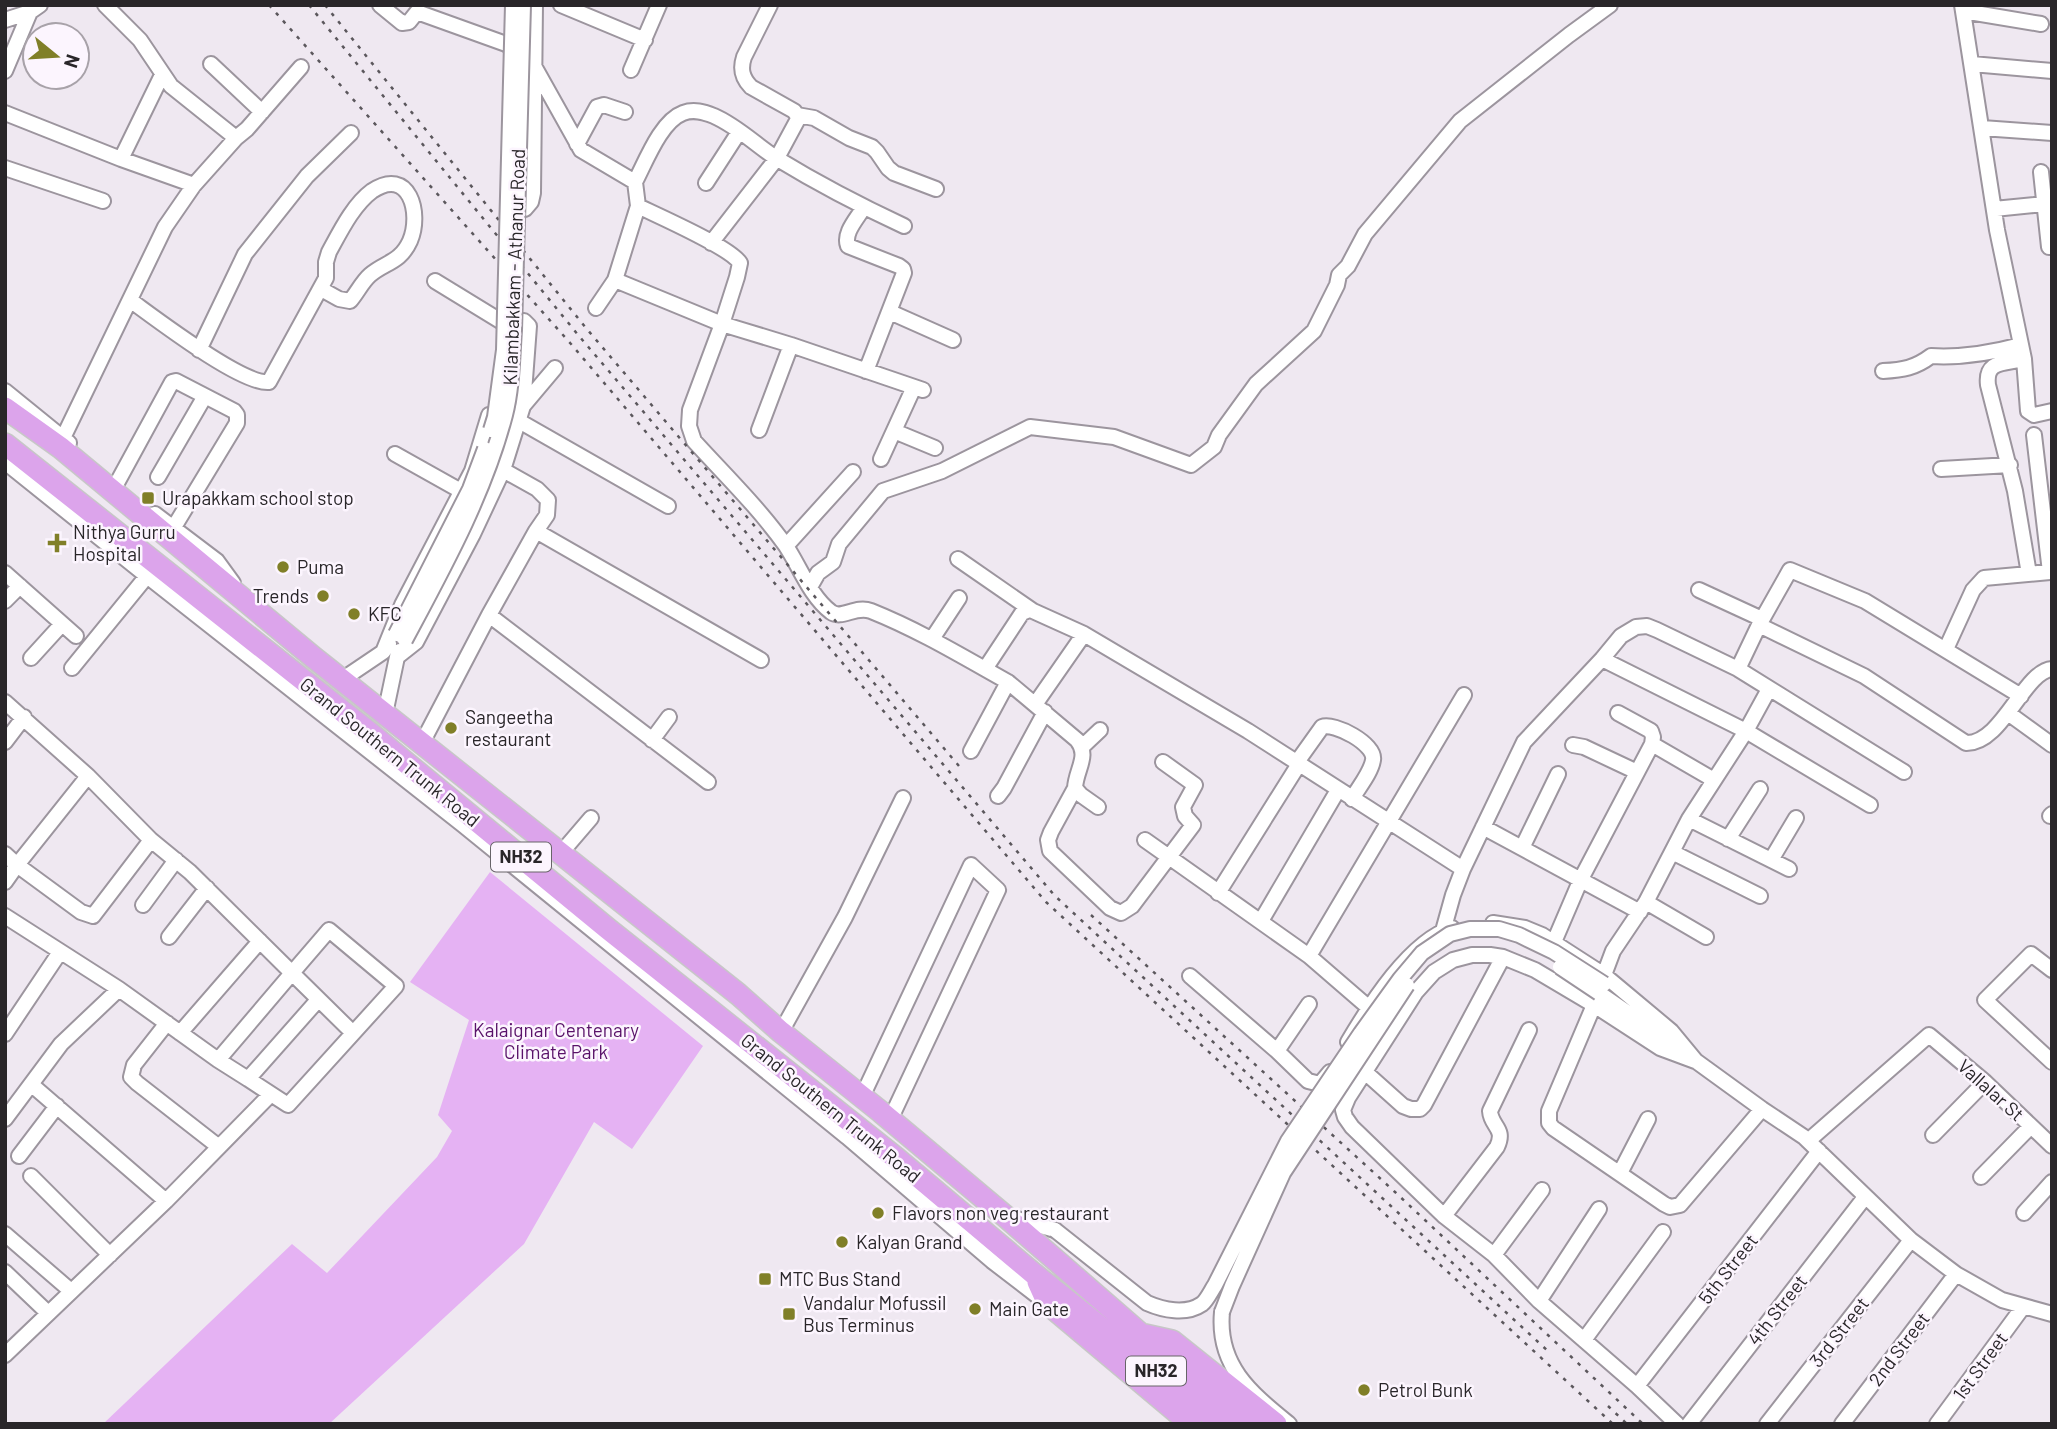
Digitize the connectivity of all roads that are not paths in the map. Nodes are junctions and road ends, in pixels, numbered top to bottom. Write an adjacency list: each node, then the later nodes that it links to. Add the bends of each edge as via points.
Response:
1 (105, 5): 25 (street, via 140,40)
2 (380, 5): 13 (street, via 402,23 409,22)
3 (507, 5): 17 (street)
4 (513, 5): 112 (street, Kilambakkam - Athanur Road, bridge, via 504,350 495,417 470,489)
5 (523, 5): 112 (street, Kilambakkam - Athanur Road, bridge, via 514,330 506,413 483,486)
6 (535, 5): 20 (street)
7 (561, 5): 16 (street)
8 (659, 5): 16 (street)
9 (770, 5): 29 (street, via 744,57 742,74 751,86)
10 (1610, 5): 101 (street, via 1460,121 1365,234 1339,275 1314,331 1256,384 1213,447 1191,465 1114,437 1030,426 943,471 883,491)
11 (35, 8): 14 (street); 23 (street)
12 (1963, 8): 15 (street); 19 (street)
13 (418, 9): 17 (street)
14 (5, 20)
15 (2040, 24)
16 (645, 40): 22 (street)
17 (506, 44): 20 (street); 20 (street, via 503,194 518,209 525,209 533,193)
18 (211, 64): 26 (street)
19 (1972, 64): 24 (street); 30 (street)
20 (534, 66): 35 (street)
21 (301, 67): 26 (street)
22 (631, 70)
23 (5, 71)
24 (2052, 71)
25 (162, 75): 34 (street); 37 (street)
26 (262, 112): 34 (street)
27 (625, 112): 35 (street, via 597,107)
28 (5, 113): 37 (street)
29 (797, 115): 36 (street); 43 (street, via 814,118 872,147 894,173)
30 (1982, 128): 33 (street); 48 (street)
31 (351, 132): 62 (street, via 307,176 245,254)
32 (738, 132): 36 (street); 40 (street, via 701,111 680,114 662,132); 41 (street)
33 (2052, 133)
34 (236, 138): 42 (street)
35 (577, 144): 40 (street)
36 (776, 158): 47 (street); 50 (street)
37 (121, 159): 42 (street)
38 (5, 168): 44 (street)
39 (2041, 172): 45 (street)
40 (635, 181): 46 (street)
41 (706, 183)
42 (194, 185): 55 (street, via 165,227)
43 (936, 189)
44 (103, 201)
45 (2044, 204): 48 (street); 51 (street)
46 (638, 206): 50 (street); 53 (street)
47 (864, 207): 49 (street); 57 (street, via 846,243 903,269)
48 (1994, 209): 63 (street)
49 (904, 226)
50 (711, 243): 59 (street, via 740,263)
51 (2049, 247)
52 (435, 281): 58 (street)
53 (615, 281): 56 (street); 59 (street)
54 (321, 289): 54 (street, via 350,301 368,276 401,255 414,230 415,215 413,202 401,187 380,187 359,204 329,252); 62 (street, via 269,382 254,380)
55 (130, 300): 62 (street); 78 (street)
56 (596, 308)
57 (890, 312): 60 (street); 67 (street)
58 (502, 322): 71 (street, via 524,321 529,326); 90 (street, via 488,417)
59 (722, 324): 61 (street); 94 (street, via 690,411 691,435)
60 (953, 340)
61 (791, 345): 67 (street); 75 (street)
62 (199, 350)
63 (2023, 352): 64 (street); 66 (street); 73 (street, via 2028,411 2034,415)
64 (1986, 354): 66 (street); 68 (street, via 1931,356 1919,366)
65 (555, 368): 71 (street)
66 (1988, 370): 84 (street)
67 (866, 371): 76 (street, via 918,389)
68 (1883, 371)
69 (5, 391): 78 (street)
70 (205, 396): 88 (street); 89 (street, via 172,382); 92 (street, via 234,411 237,423)
71 (523, 406): 74 (street)
72 (5, 408): 105 (highway, Grand Southern Trunk Road / NH32)
73 (2052, 411)
74 (519, 421): 86 (street); 91 (street)
75 (759, 430)
76 (894, 431): 80 (street); 82 (street)
77 (2034, 435): 96 (street)
78 (63, 438): 89 (street)
79 (5, 444): 253 (highway, Grand Southern Trunk Road / NH32, via 370,733)
80 (934, 448)
81 (395, 454): 90 (street)
82 (881, 459)
83 (5, 462): 99 (street)
84 (2010, 465): 85 (street); 98 (street)
85 (1941, 469)
86 (503, 470): 93 (street, via 548,499 547,515); 115 (street, via 416,642)
87 (853, 472): 94 (street)
88 (158, 477)
89 (117, 483): 92 (street)
90 (461, 491): 115 (street, via 402,605)
91 (668, 506)
92 (174, 527): 105 (street, via 217,561)
93 (536, 531): 107 (street); 118 (street)
94 (786, 546): 101 (street)
95 (958, 559): 106 (street)
96 (2051, 572): 98 (street)
97 (5, 573): 100 (street)
98 (2029, 573): 114 (street, via 1990,576 1979,582)
99 (147, 576): 119 (street); 257 (street, via 483,841)
100 (20, 586): 104 (street); 109 (street)
101 (810, 587): 113 (street, via 836,615 857,608 868,610)
102 (1699, 590): 108 (street)
103 (959, 598): 113 (street)
104 (5, 601)
105 (248, 603): 123 (highway, Grand Southern Trunk Road / NH32)
106 (1033, 611): 110 (street); 120 (street, via 1022,613)
107 (489, 615): 137 (street); 139 (street)
108 (1761, 622): 114 (street, via 1790,570 1865,601); 121 (street); 131 (street, via 1864,676 1966,743 1981,739)
109 (62, 624): 111 (street); 116 (street)
110 (1084, 634): 129 (street); 146 (street)
111 (76, 636)
112 (401, 637): 115 (street, Kilambakkam - Athanur Road)
113 (932, 639): 120 (street)
114 (1946, 649): 127 (street)
115 (390, 655): 123 (street); 132 (street, Kilambakkam - Athanur Road)
116 (31, 658)
117 (1602, 659): 121 (street, via 1629,630 1647,626); 136 (street); 165 (street, via 1524,742)
118 (761, 660)
119 (72, 668)
120 (985, 669): 124 (street)
121 (1738, 669): 125 (street)
122 (2052, 669): 127 (street, via 2041,672)
123 (343, 679): 132 (highway, NH32)
124 (1008, 682): 129 (street); 144 (street)
125 (1769, 689): 136 (street); 148 (street)
126 (1464, 695): 164 (street)
127 (2021, 696): 131 (street)
128 (5, 702): 134 (street)
129 (1040, 708): 143 (street); 156 (street)
130 (1618, 713): 140 (street, via 1651,731)
131 (2008, 713): 142 (street)
132 (385, 714): 139 (highway, Grand Southern Trunk Road / NH32)
133 (669, 717): 137 (street)
134 (24, 718): 138 (street); 150 (street)
135 (1100, 730): 143 (street)
136 (1745, 731): 151 (street); 159 (street)
137 (652, 740): 152 (street)
138 (5, 742)
139 (422, 743): 171 (highway, Grand Southern Trunk Road / NH32)
140 (1652, 744): 147 (street); 151 (street)
141 (1573, 745): 147 (street)
142 (2052, 745)
143 (1082, 747): 153 (street)
144 (971, 751)
145 (1163, 762): 173 (street, via 1195,785 1183,807 1193,825)
146 (1298, 763): 155 (street); 158 (street, via 1326,724 1368,746 1373,761); 182 (street)
147 (1637, 772): 179 (street)
148 (1903, 772)
149 (1558, 774): 169 (street)
150 (88, 776): 168 (street); 176 (street)
151 (1714, 780): 163 (street)
152 (708, 782)
153 (1075, 788): 160 (street); 173 (street, via 1051,832 1050,851 1110,908 1126,911)
154 (1760, 789): 166 (street)
155 (1338, 790): 158 (street); 186 (street)
156 (998, 796)
157 (904, 798): 209 (street, via 845,917)
158 (1352, 799): 164 (street)
159 (1870, 805)
160 (1098, 807)
161 (591, 818): 171 (street)
162 (1796, 818): 175 (street)
163 (1689, 819): 166 (street); 170 (street)
164 (1389, 822): 177 (street); 194 (street)
165 (1483, 827): 169 (street); 177 (street)
166 (1728, 838): 175 (street)
167 (1145, 840): 173 (street)
168 (151, 841): 174 (street); 176 (street, via 93,916)
169 (1522, 848): 179 (street)
170 (1672, 852): 183 (street); 185 (street)
171 (561, 853): 209 (highway, Grand Southern Trunk Road / NH32)
172 (5, 854): 176 (street)
173 (1169, 857): 182 (street)
174 (176, 860): 181 (street); 184 (street)
175 (1771, 860): 178 (street)
176 (17, 865): 180 (street)
177 (1463, 869): 188 (street)
178 (1789, 869)
179 (1581, 879): 185 (street); 192 (street)
180 (5, 882)
181 (207, 888): 189 (street); 191 (street)
182 (1218, 893): 186 (street)
183 (1760, 896)
184 (143, 905)
185 (1643, 907): 190 (street); 198 (street, via 1613,951)
186 (1261, 921): 194 (street)
187 (7, 922): 193 (street)
188 (1443, 931): 192 (street, via 1492,922 1525,928); 204 (street, via 1412,954)
189 (169, 937)
190 (1706, 937)
191 (260, 941): 197 (street); 210 (street)
192 (1554, 942): 198 (street)
193 (60, 952): 200 (street); 211 (street)
194 (1308, 956): 204 (street)
195 (1503, 957): 203 (street); 217 (street, via 1472,955 1434,972); 217 (street, via 1420,1109 1403,1105)
196 (2052, 970): 216 (street, via 2031,954 1985,1000)
197 (292, 973): 201 (street); 208 (street, via 329,930 396,986); 214 (street)
198 (1604, 975): 215 (street, via 1671,1031)
199 (1190, 976): 213 (street)
200 (119, 989): 205 (street); 221 (street, via 61,1044)
201 (318, 1000): 208 (street); 218 (street)
202 (1309, 1004): 213 (street)
203 (1594, 1005): 215 (street, via 1660,1048); 236 (street, via 1548,1118 1553,1128)
204 (1368, 1007): 220 (street, via 1325,1081)
205 (167, 1023): 210 (street); 234 (street, via 134,1065 131,1077)
206 (1645, 1023): 215 (street); 245 (street, bridge, via 1643,1012 1604,984 1519,935 1499,929 1450,934 1422,953 1400,979 1288,1141 1203,1303 1182,1310 1160,1309 1055,1230); 269 (street, bridge, via 1531,949 1504,939 1461,940 1439,950 1411,979 1283,1173 1222,1312 1223,1348 1233,1367 1250,1390)
207 (1529, 1030): 246 (street, via 1492,1105 1490,1116 1500,1140)
208 (352, 1032): 222 (street, via 288,1105)
209 (780, 1032): 223 (highway, Grand Southern Trunk Road / NH32)
210 (180, 1033): 214 (street)
211 (5, 1034)
212 (1929, 1035): 219 (street, Vallalar St); 232 (street, 5th Street)
213 (1277, 1051): 220 (street)
214 (218, 1060): 218 (street)
215 (1695, 1061): 225 (street)
216 (2052, 1062)
217 (1365, 1072): 226 (street)
218 (248, 1079): 222 (street)
219 (1985, 1082): 230 (street, Vallalar St); 231 (street)
220 (1317, 1084): 226 (street)
221 (32, 1085): 224 (street); 227 (street)
222 (271, 1094): 234 (street)
223 (862, 1097): 229 (highway, Grand Southern Trunk Road / NH32); 229 (street, via 971,865 998,890)
224 (57, 1106): 235 (street); 242 (street)
225 (1762, 1109): 232 (street); 236 (street, via 1681,1205 1664,1204)
226 (1343, 1114): 246 (street)
227 (5, 1119)
228 (1648, 1119): 236 (street)
229 (890, 1120): 245 (highway, Grand Southern Trunk Road / NH32)
230 (2031, 1126): 233 (street, Vallalar St); 238 (street)
231 (1933, 1135)
232 (1814, 1146): 241 (street); 264 (street, 5th Street)
233 (2052, 1146)
234 (219, 1147): 242 (street)
235 (19, 1156)
236 (1620, 1173)
237 (31, 1176): 250 (street)
238 (1981, 1177)
239 (2052, 1182): 244 (street)
240 (1542, 1190): 251 (street)
241 (1865, 1197): 249 (street); 271 (street, 4th Street)
242 (166, 1200): 250 (street)
243 (1599, 1209): 256 (street)
244 (2024, 1213)
245 (1005, 1216): 261 (highway, Grand Southern Trunk Road / NH32)
246 (1444, 1216): 251 (street)
247 (1663, 1232): 262 (street)
248 (5, 1234): 255 (street)
249 (1912, 1240): 254 (street); 272 (street, 3rd Street)
250 (110, 1255): 255 (street)
251 (1494, 1255): 256 (street)
252 (5, 1272): 260 (street)
253 (1034, 1274): 257 (highway); 266 (highway, NH32)
254 (1956, 1274): 258 (street); 273 (street, 2nd Street)
255 (71, 1291): 260 (street)
256 (1538, 1301): 262 (street)
257 (1048, 1304): 265 (highway)
258 (2023, 1307): 259 (street); 274 (street, 1st Street)
259 (2049, 1310)
260 (48, 1313): 263 (street)
261 (1140, 1334): 267 (highway, NH32); 268 (highway, via 1172,1341)
262 (1584, 1340): 264 (street)
263 (5, 1355)
264 (1637, 1386): 270 (street)
265 (1191, 1424)
266 (1222, 1424)
267 (1251, 1424)
268 (1276, 1424)
269 (1289, 1424)
270 (1678, 1424)
271 (1689, 1424)
272 (1768, 1424)
273 (1842, 1424)
274 (1937, 1424)

